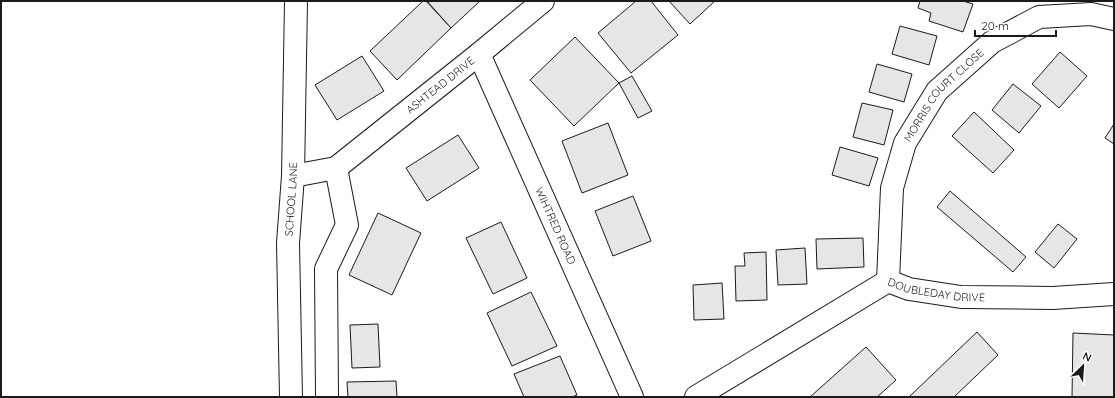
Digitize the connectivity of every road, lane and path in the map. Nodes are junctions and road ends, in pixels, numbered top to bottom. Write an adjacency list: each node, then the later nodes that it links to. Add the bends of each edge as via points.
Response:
1 (296, 1): 6 (street, SCHOOL LANE)
2 (543, 1): 4 (street, ASHTEAD DRIVE)
3 (1114, 19): 7 (street, MORRIS COURT CLOSE, via 1091,14 1039,17 992,42 937,91 905,142 892,188)
4 (479, 54): 5 (street, ASHTEAD DRIVE); 11 (street, WIHTRED ROAD)
5 (336, 168): 6 (street, ASHTEAD DRIVE); 10 (street, via 347,225 326,269)
6 (293, 176): 9 (street, SCHOOL LANE, via 288,243)
7 (888, 281): 8 (street, DOUBLEDAY DRIVE, via 909,289 961,297 1052,298); 12 (street, DOUBLEDAY DRIVE)
8 (1114, 294)
9 (291, 397)
10 (327, 397)
11 (632, 397)
12 (696, 397)

